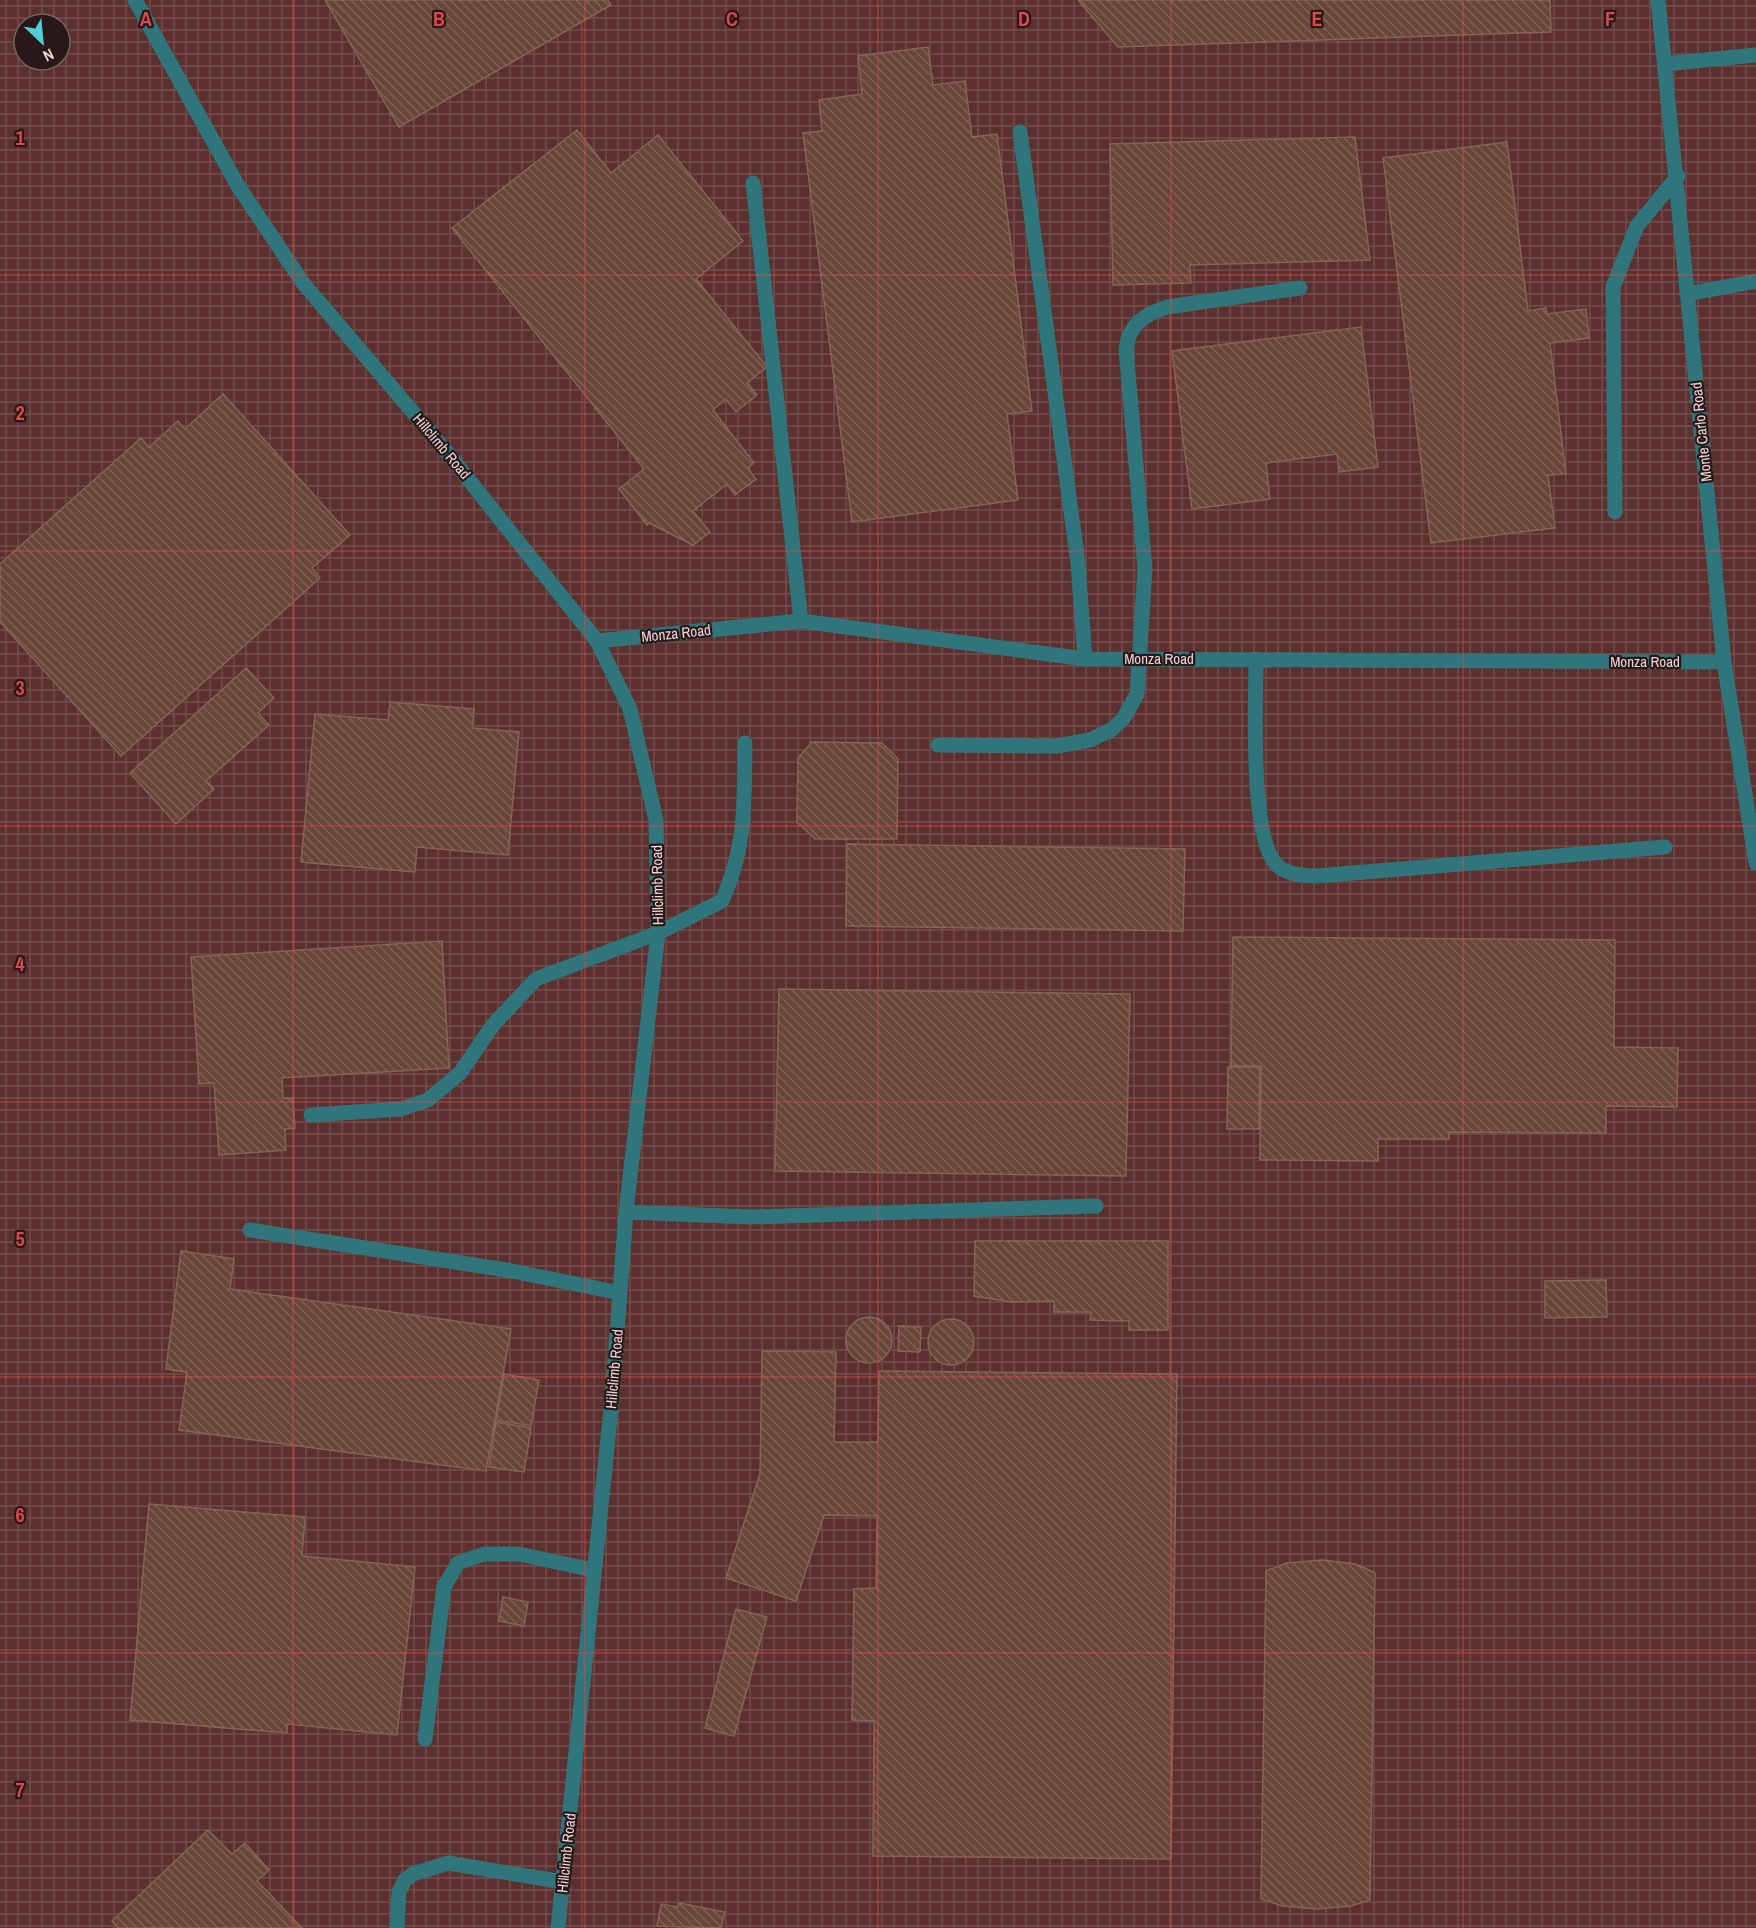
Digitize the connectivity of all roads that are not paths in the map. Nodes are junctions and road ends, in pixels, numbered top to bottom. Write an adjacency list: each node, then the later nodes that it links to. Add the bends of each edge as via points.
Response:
1 (135, 0): 13 (street, Hillclimb Road, via 238,186 303,284 447,451)
2 (1658, 0): 4 (street, Monte Carlo Road)
3 (1756, 55): 4 (street)
4 (1665, 64): 6 (street, Monte Carlo Road)
5 (1020, 132): 15 (street, via 1078,563)
6 (1678, 176): 10 (street, Monte Carlo Road); 11 (street, via 1637,226 1612,287)
7 (753, 183): 12 (street)
8 (1756, 282): 10 (street)
9 (1300, 288): 14 (street, via 1167,307 1140,320 1128,337 1145,569)
10 (1687, 294): 17 (street, Monte Carlo Road)
11 (1615, 512)
12 (801, 621): 13 (street, Monza Road); 15 (street, Monza Road)
13 (597, 641): 22 (street, Hillclimb Road, via 630,709 656,820)
14 (1140, 658): 15 (street, Monza Road); 16 (street, Monza Road); 19 (street, via 1137,694 1123,719 1090,740 1057,746)
15 (1085, 659)
16 (1256, 659): 17 (street, Monza Road); 20 (street, via 1259,821 1270,857 1286,871 1317,876)
17 (1724, 662): 21 (street, Monte Carlo Road)
18 (745, 743): 22 (street, via 744,827 739,856 722,901)
19 (938, 745)
20 (1665, 847)
21 (1756, 863)
22 (658, 933): 23 (street, via 536,979 493,1025 460,1073 428,1100 401,1109); 25 (street, Hillclimb Road)
23 (310, 1115)
24 (1096, 1206): 25 (street, via 751,1217)
25 (626, 1212): 27 (street, Hillclimb Road)
26 (250, 1230): 27 (street, via 512,1271)
27 (620, 1293): 28 (street, Hillclimb Road)
28 (593, 1570): 29 (street, via 519,1554 484,1554 458,1563 444,1587); 30 (street, Hillclimb Road)
29 (425, 1739)
30 (563, 1882): 31 (street, via 448,1863 405,1880 399,1892); 32 (street, Hillclimb Road)
31 (397, 1928)
32 (558, 1928)

